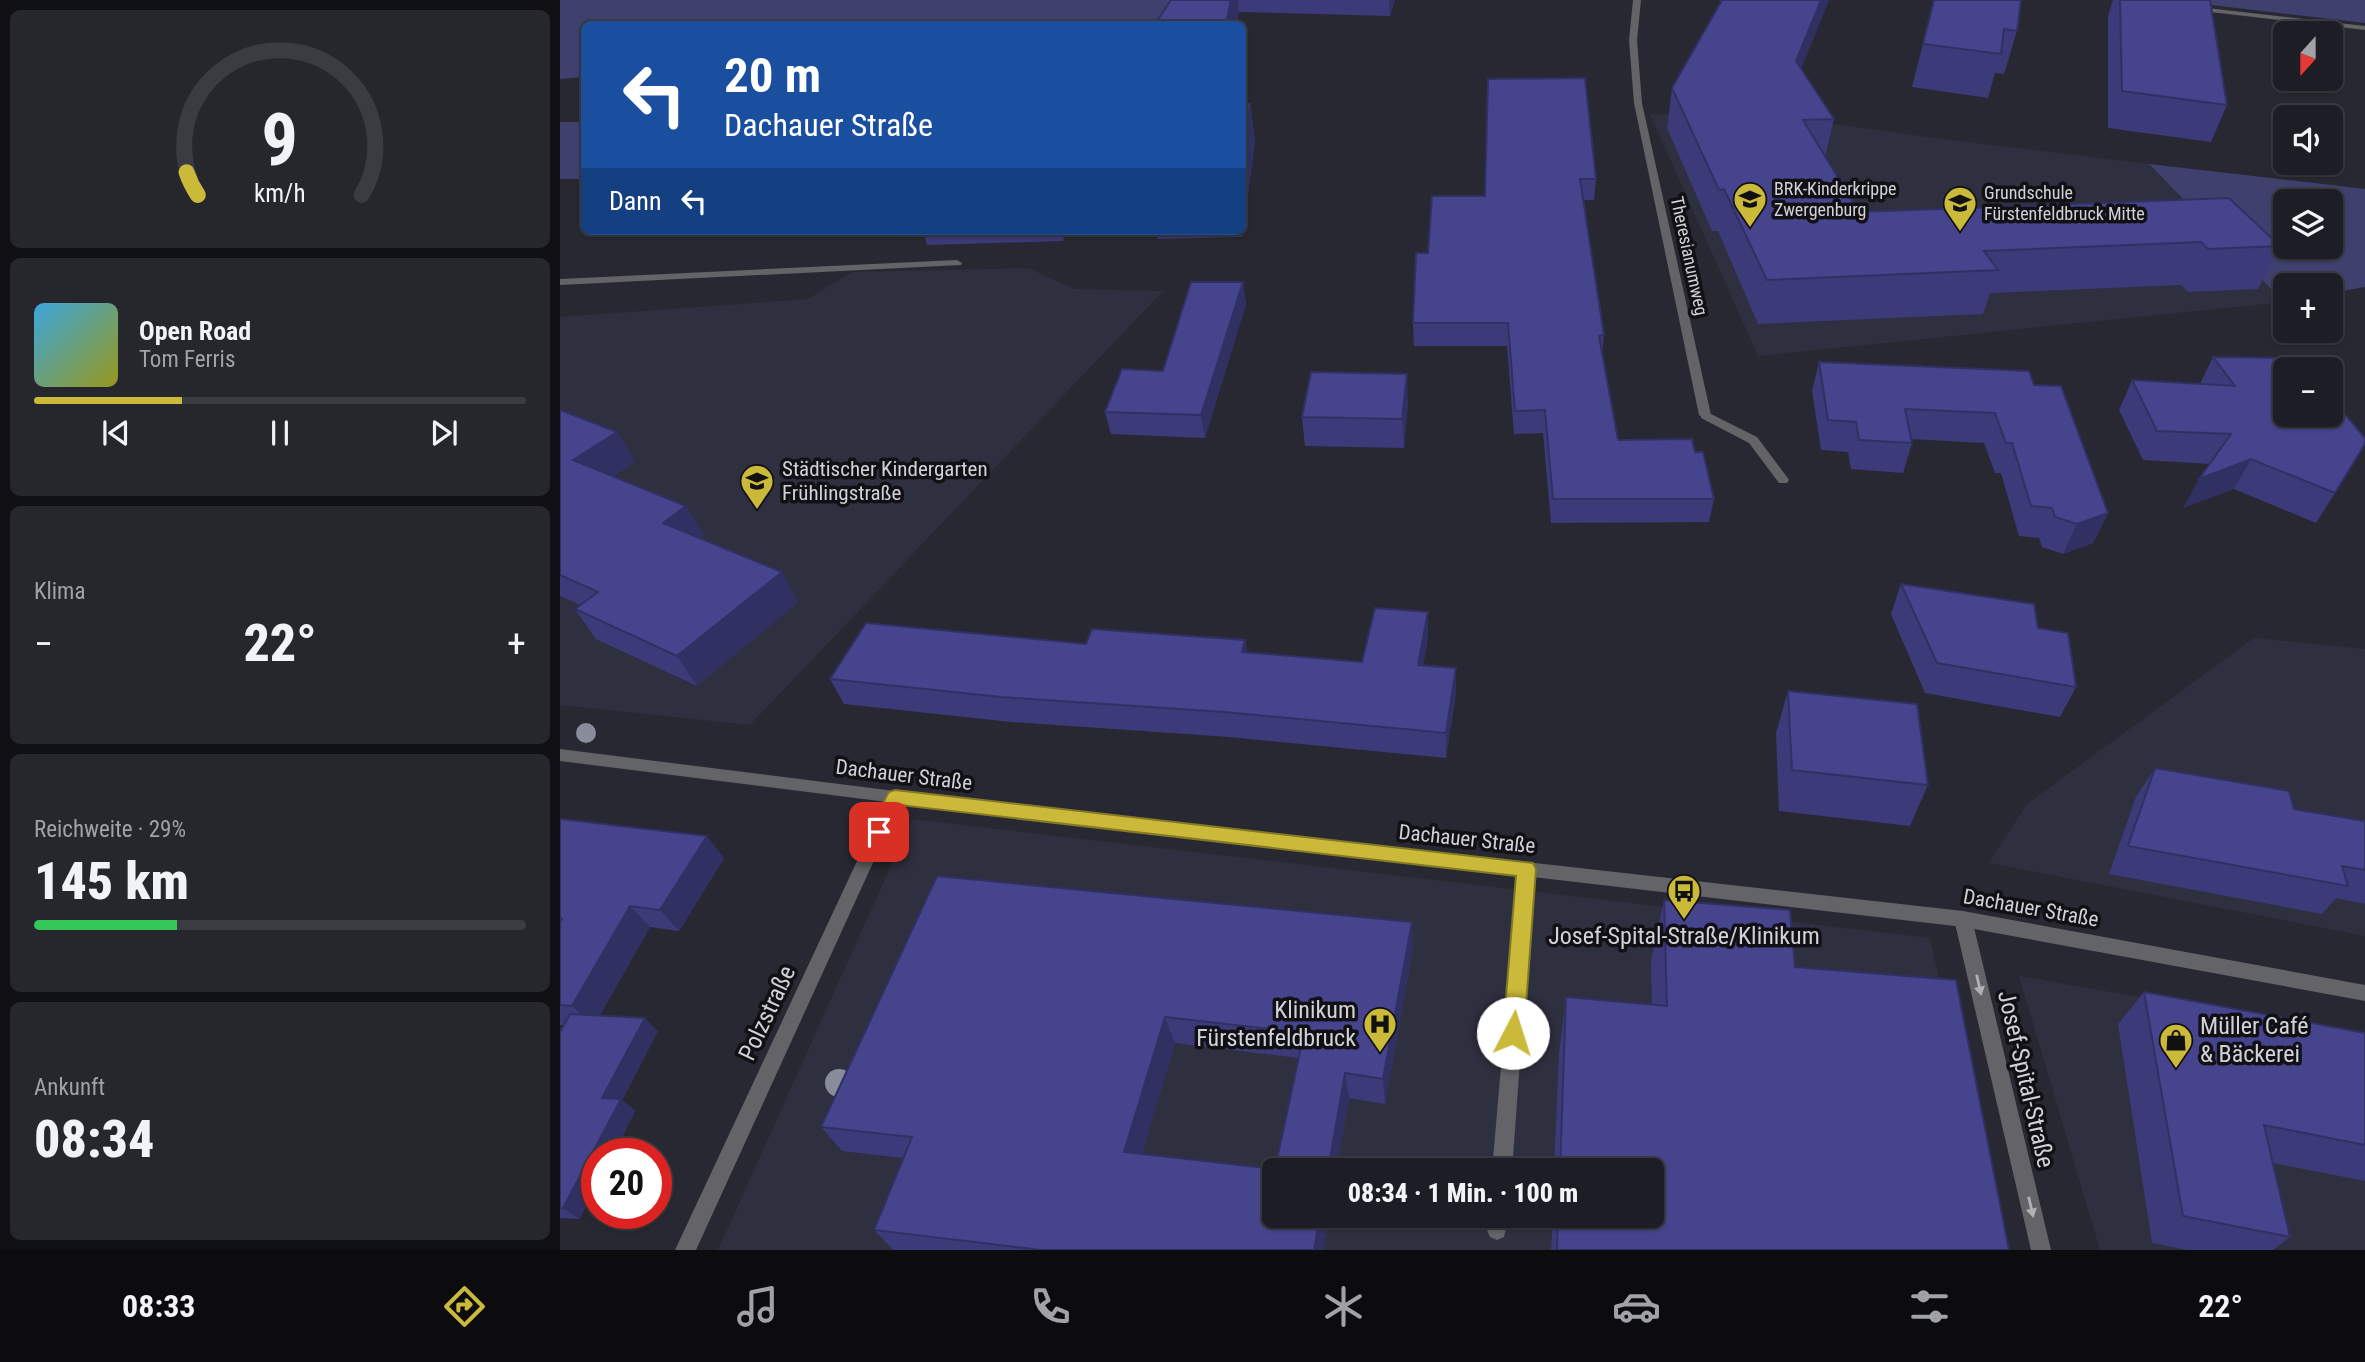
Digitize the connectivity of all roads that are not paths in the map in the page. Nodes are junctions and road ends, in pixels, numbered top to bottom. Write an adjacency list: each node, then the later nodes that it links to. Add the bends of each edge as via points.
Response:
1 (1637, 0): 6 (street, Theresianumweg, via 1633,40 1638,103 1705,415 1753,440)
2 (2189, 8): 3 (street)
3 (2365, 28)
4 (957, 263): 5 (street)
5 (560, 282)
6 (1783, 480)
7 (560, 755): 8 (street, Dachauer Straße)
8 (895, 797): 9 (street, Dachauer Straße); 13 (street, Polzstraße)
9 (1526, 869): 10 (street, Dachauer Straße); 12 (street)
10 (1963, 919): 11 (street, Dachauer Straße); 14 (street, Josef-Spital-Straße, one-way to 14)
11 (2365, 993)
12 (1503, 1158)
13 (685, 1250)
14 (2041, 1250)

